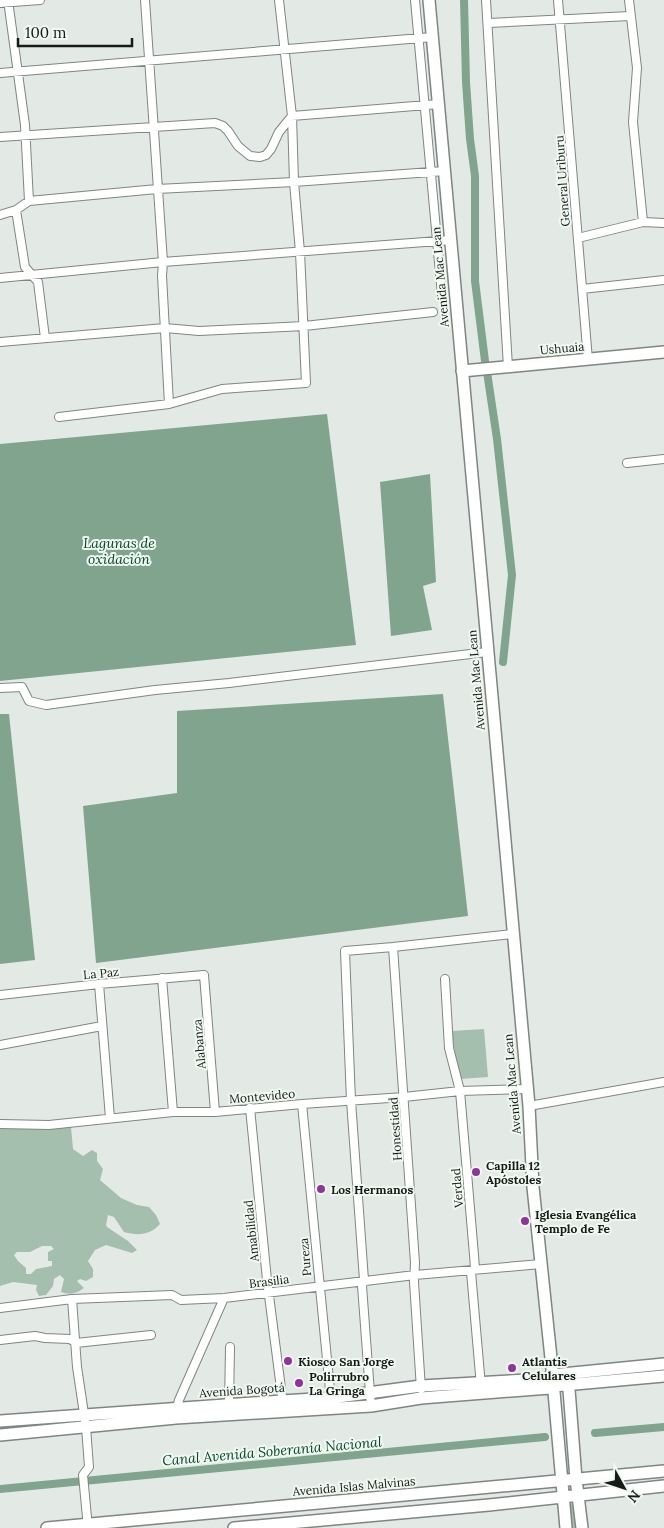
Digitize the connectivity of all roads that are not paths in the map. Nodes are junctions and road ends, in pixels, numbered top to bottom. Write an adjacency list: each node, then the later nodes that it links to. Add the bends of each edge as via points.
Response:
1 (40, 0): 9 (street)
2 (145, 0): 17 (street)
3 (279, 0): 16 (street)
4 (415, 0): 15 (street)
5 (430, 0): 14 (main road, Avenida Mac Lean)
6 (486, 0): 13 (street)
7 (558, 0): 12 (street, General Uriburu)
8 (628, 0): 11 (street)
9 (8, 1): 10 (street); 18 (street)
10 (0, 3)
11 (630, 16): 12 (street); 33 (street, via 637,68 633,122)
12 (559, 19): 13 (street); 35 (street, General Uriburu)
13 (488, 23): 52 (street)
14 (433, 37): 15 (street); 20 (main road, Avenida Mac Lean)
15 (418, 38): 16 (street); 21 (street)
16 (285, 48): 17 (street); 22 (street)
17 (149, 60): 18 (street); 23 (street)
18 (18, 71): 19 (street); 24 (street)
19 (0, 72)
20 (439, 104): 21 (street); 26 (main road, Avenida Mac Lean)
21 (424, 105): 22 (street); 27 (street)
22 (292, 116): 23 (street, via 279,132 272,149 260,157 250,156 238,146 228,130 214,123); 28 (street)
23 (154, 128): 24 (street); 29 (street)
24 (26, 135): 25 (street); 30 (street)
25 (0, 138)
26 (445, 171): 27 (street); 36 (main road, Avenida Mac Lean)
27 (430, 172): 28 (street); 37 (street)
28 (294, 182): 29 (street); 38 (street)
29 (157, 189): 30 (street); 39 (street)
30 (28, 202): 31 (street)
31 (16, 210): 32 (street); 40 (street, via 25,267)
32 (0, 215)
33 (643, 222): 34 (street); 35 (street)
34 (664, 222)
35 (578, 238): 43 (street, General Uriburu)
36 (451, 240): 37 (street); 53 (main road, Avenida Mac Lean)
37 (437, 241): 38 (street); 44 (street)
38 (300, 252): 39 (street); 46 (street)
39 (163, 262): 40 (street); 47 (street)
40 (32, 274): 41 (street); 48 (street, via 38,282)
41 (0, 278)
42 (664, 280): 43 (street)
43 (582, 289): 51 (street, General Uriburu)
44 (442, 295)
45 (433, 312): 46 (street)
46 (304, 326): 47 (street, via 199,331); 54 (street, via 306,383 222,389)
47 (165, 328): 48 (street); 54 (street)
48 (45, 338): 49 (street)
49 (0, 342)
50 (664, 352): 51 (main road, Ushuaia)
51 (588, 360): 52 (main road, Ushuaia)
52 (508, 367): 53 (main road, Ushuaia)
53 (462, 370): 58 (main road, Avenida Mac Lean)
54 (169, 404): 55 (street)
55 (59, 417)
56 (664, 459): 57 (street)
57 (627, 463)
58 (488, 652): 59 (street, via 46,705 29,701 22,688); 60 (main road, Avenida Mac Lean)
59 (0, 688)
60 (513, 934): 61 (street); 70 (main road, Avenida Mac Lean)
61 (393, 947): 72 (street, Honestidad); 73 (street, via 345,950)
62 (204, 975): 63 (street, La Paz); 78 (street, Alabanza)
63 (162, 978): 65 (street, La Paz); 77 (street)
64 (445, 979): 71 (street, Verdad, via 449,1048)
65 (99, 984): 66 (street, La Paz); 67 (street)
66 (0, 995)
67 (102, 1026): 68 (street); 79 (street)
68 (0, 1045)
69 (664, 1082): 75 (street)
70 (527, 1089): 71 (street, Montevideo); 75 (main road, Avenida Mac Lean)
71 (460, 1091): 72 (street, Montevideo); 82 (street, Verdad)
72 (404, 1097): 73 (street, Montevideo); 83 (street, Honestidad)
73 (351, 1101): 74 (street, Montevideo); 84 (street)
74 (302, 1104): 76 (street, Montevideo); 85 (street, Pureza)
75 (529, 1106): 81 (main road, Avenida Mac Lean)
76 (250, 1108): 78 (street, Montevideo); 86 (street, Amabilidad)
77 (174, 1112): 78 (street, Montevideo); 79 (street, Montevideo)
78 (215, 1112)
79 (110, 1118): 80 (street, Montevideo, via 49,1125)
80 (0, 1124)
81 (541, 1264): 82 (street, Brasilia); 94 (main road, Avenida Mac Lean)
82 (475, 1269): 83 (street, Brasilia); 99 (street, Verdad, via 471,1272)
83 (415, 1275): 84 (street, Brasilia); 100 (street, Honestidad)
84 (364, 1280): 85 (street, Brasilia); 101 (street)
85 (319, 1286): 86 (street, Brasilia); 102 (street, Pureza)
86 (270, 1293): 87 (street, Brasilia); 104 (street, Amabilidad)
87 (224, 1298): 88 (street, Brasilia, via 181,1300 172,1295); 106 (street)
88 (72, 1299): 89 (street, Brasilia); 92 (street)
89 (0, 1308)
90 (151, 1336): 92 (street)
91 (0, 1340): 92 (street, via 35,1336)
92 (76, 1342): 108 (street)
93 (230, 1348): 103 (street)
94 (550, 1358): 97 (main road); 98 (main road, Avenida Mac Lean)
95 (664, 1364): 97 (main road, Avenida Bogotá)
96 (664, 1376): 97 (main road, Avenida Bogotá)
97 (568, 1378): 98 (main road, Avenida Bogotá); 112 (main road)
98 (552, 1380): 99 (main road, Avenida Bogotá, via 550,1388); 113 (main road, Avenida Mac Lean)
99 (481, 1389): 100 (main road, Avenida Bogotá)
100 (421, 1392): 101 (main road, Avenida Bogotá); 105 (main road, Avenida Bogotá)
101 (370, 1394): 102 (main road, Avenida Bogotá); 105 (street)
102 (332, 1403): 104 (main road, Avenida Bogotá); 105 (main road, Avenida Bogotá)
103 (229, 1405): 104 (main road, Avenida Bogotá); 106 (main road, Avenida Bogotá)
104 (283, 1406): 106 (main road, Avenida Bogotá)
105 (371, 1406)
106 (176, 1413): 108 (main road, Avenida Bogotá)
107 (0, 1421): 108 (main road, Avenida Bogotá)
108 (85, 1421): 110 (main road, Avenida Bogotá); 118 (street, via 89,1467 83,1475)
109 (0, 1427): 110 (street)
110 (0, 1435)
111 (664, 1471): 112 (main road, Avenida Islas Malvinas)
112 (576, 1479): 113 (main road, Avenida Islas Malvinas); 115 (main road)
113 (561, 1480): 116 (main road, Avenida Mac Lean); 118 (main road, Avenida Islas Malvinas)
114 (664, 1486): 115 (main road)
115 (579, 1496): 116 (main road); 123 (main road)
116 (563, 1497): 117 (main road); 122 (main road, Avenida Mac Lean)
117 (306, 1524): 119 (main road)
118 (88, 1526): 120 (main road, Avenida Islas Malvinas)
119 (247, 1527): 121 (main road)
120 (48, 1528)
121 (234, 1528)
122 (566, 1528)
123 (582, 1528)

